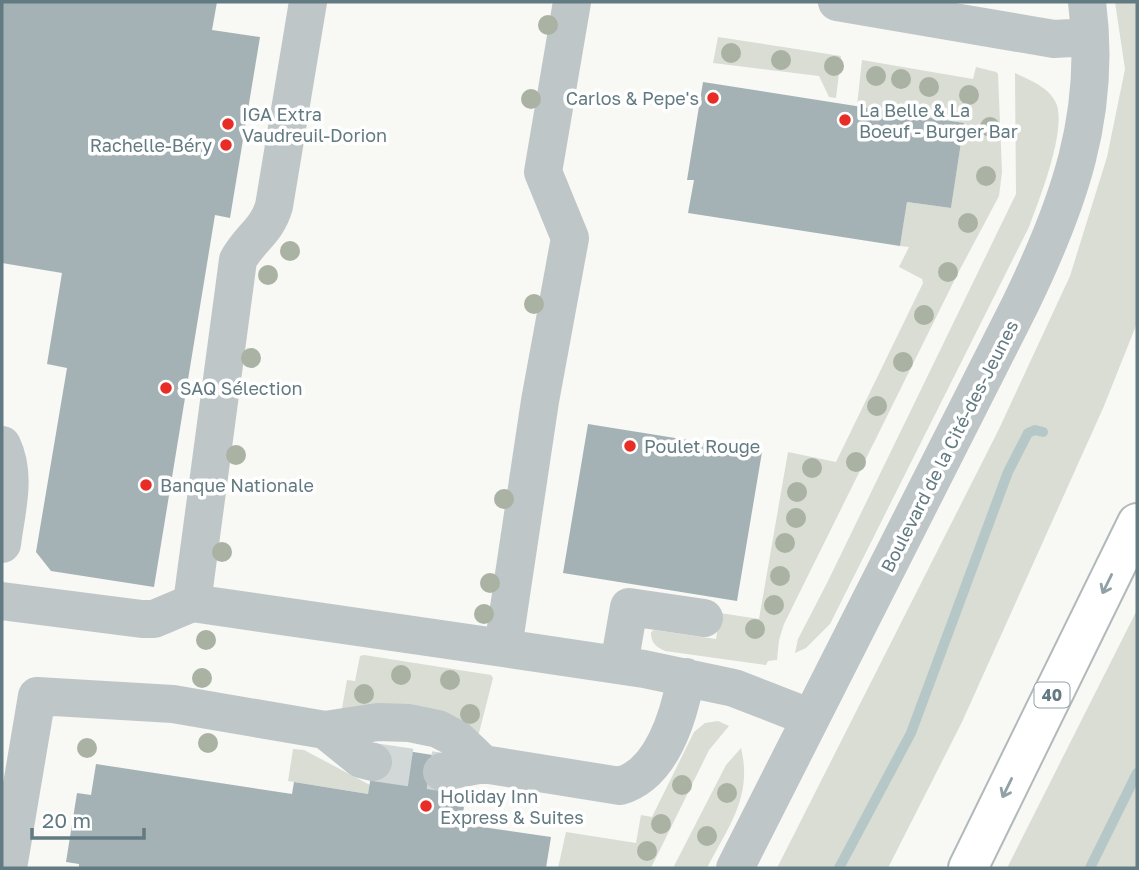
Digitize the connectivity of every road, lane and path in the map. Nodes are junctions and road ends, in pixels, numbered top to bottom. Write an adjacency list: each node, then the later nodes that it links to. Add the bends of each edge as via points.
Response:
1 (308, 2): 9 (street, via 274,206 270,220 238,260)
2 (572, 2): 11 (street, via 543,172 570,238)
3 (837, 2): 4 (street, via 1054,39)
4 (1089, 19): 14 (street, Boulevard de la Cité-des-Jeunes, via 1088,110 1060,218)
5 (2, 445): 7 (street, via 11,474)
6 (1137, 523): 21 (highway, 40, one-way to 21)
7 (2, 544)
8 (2, 601): 9 (street, via 142,619)
9 (192, 603): 11 (street)
10 (704, 618): 12 (street, via 629,607)
11 (503, 648): 12 (street)
12 (619, 665): 13 (street)
13 (686, 677): 14 (street, via 734,688); 17 (street, via 674,726 644,774 632,782 620,786)
14 (811, 718): 20 (street, Boulevard de la Cité-des-Jeunes)
15 (325, 730): 16 (street, via 361,759); 17 (street, via 378,722 438,729 457,739); 19 (street, via 173,704 37,696)
16 (373, 762)
17 (483, 764): 18 (street)
18 (442, 772)
19 (8, 868)
20 (735, 868)
21 (968, 868)

